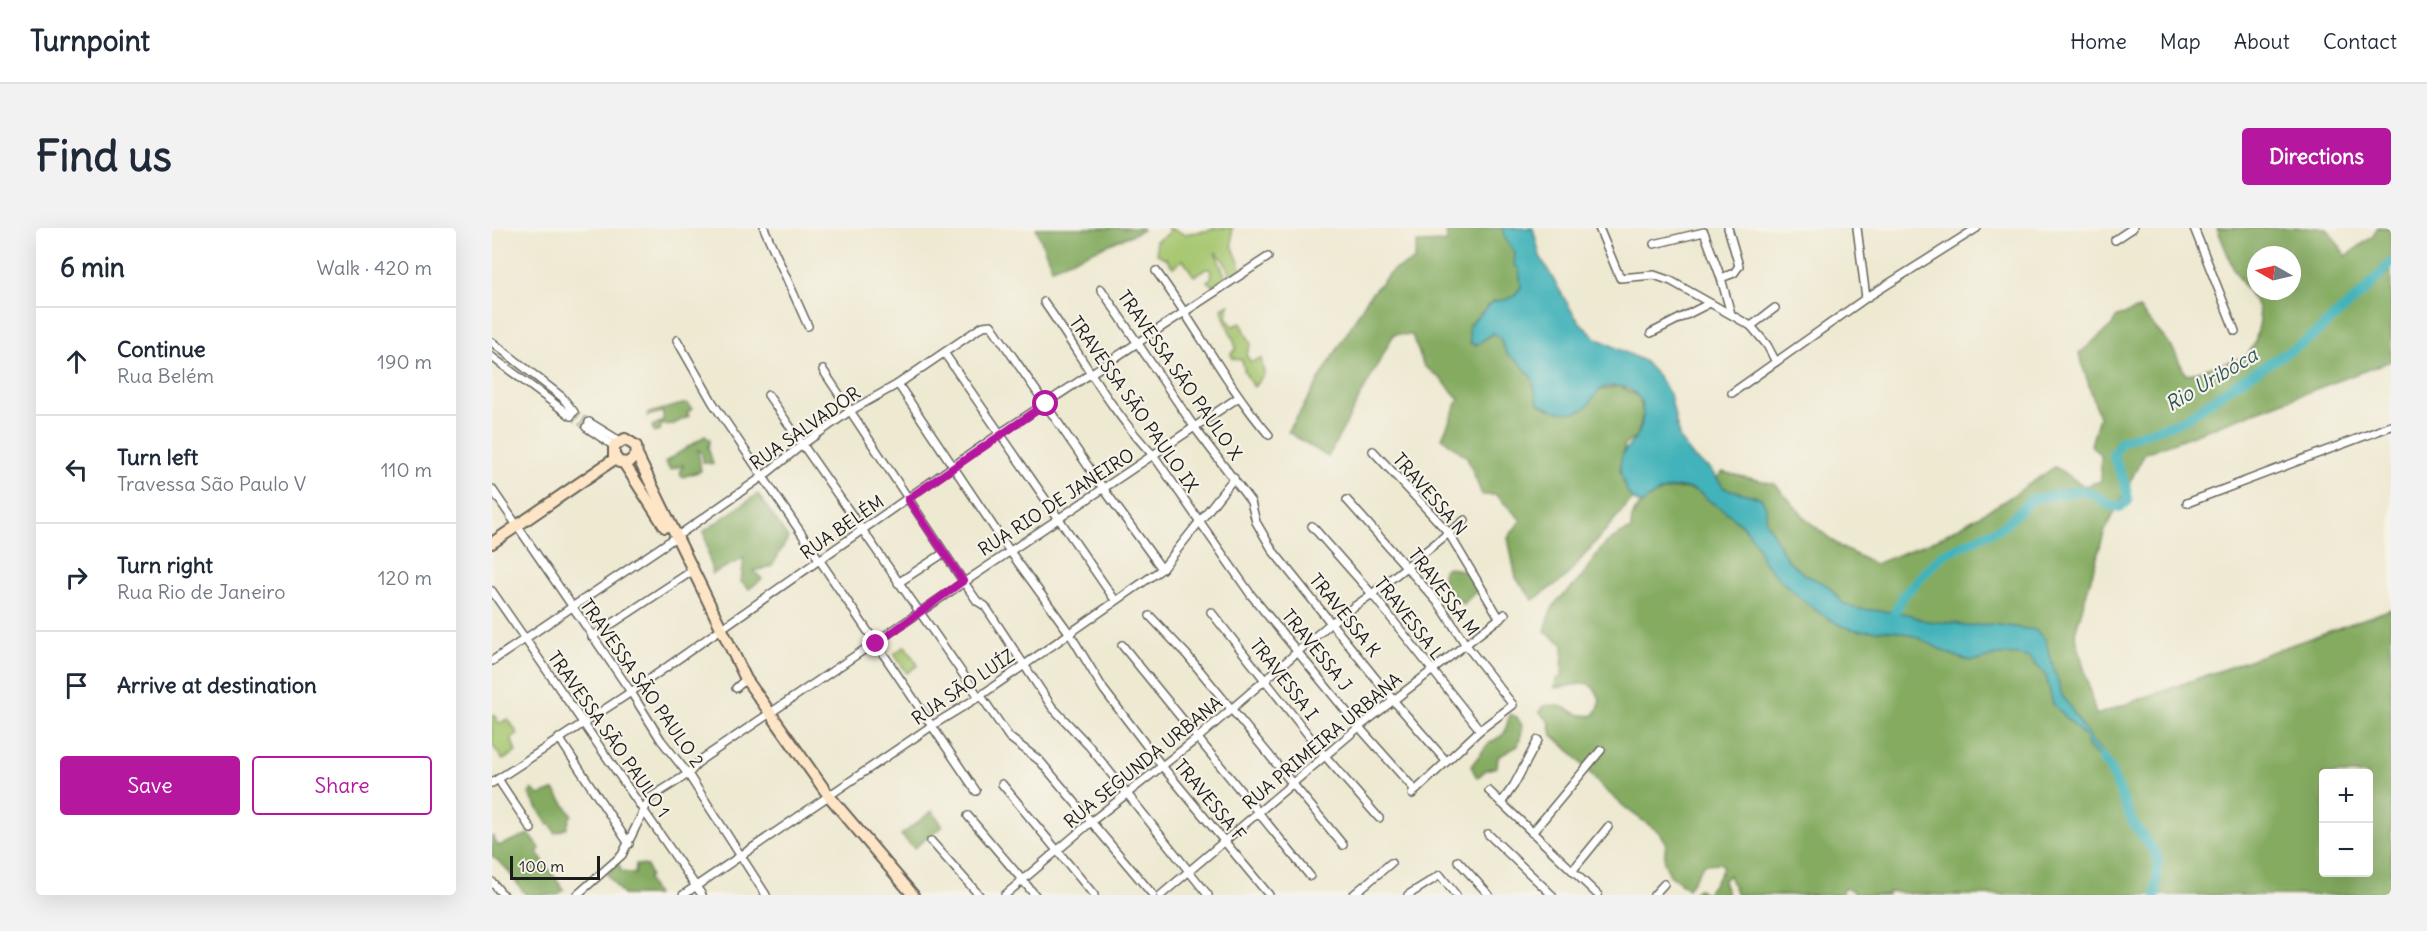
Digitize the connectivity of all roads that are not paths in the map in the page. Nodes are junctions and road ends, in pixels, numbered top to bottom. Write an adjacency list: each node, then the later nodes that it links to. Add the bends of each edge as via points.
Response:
1 (764, 228): 20 (street)
2 (1599, 228): 16 (street, via 1620,278 1663,277)
3 (1728, 228): 12 (street, via 1739,266 1734,273)
4 (1857, 228): 14 (street)
5 (1977, 228): 14 (street)
6 (2133, 228): 8 (street)
7 (2194, 228): 22 (street)
8 (2115, 240)
9 (1654, 244): 12 (street, via 1703,232)
10 (1268, 256): 18 (street, RUA BELÉM)
11 (1156, 271): 18 (street)
12 (1721, 278): 19 (street)
13 (1101, 289): 26 (street, TRAVESSA SÃO PAULO X)
14 (1866, 298): 29 (street)
15 (1044, 302): 31 (street, TRAVESSA SÃO PAULO IX)
16 (1708, 304): 19 (street); 23 (street)
17 (1775, 308): 21 (street)
18 (1185, 310): 26 (street, RUA BELÉM); 36 (street)
19 (1731, 314): 21 (street)
20 (807, 326)
21 (1751, 326): 29 (street)
22 (2235, 331)
23 (1651, 333)
24 (677, 340): 52 (street)
25 (492, 342): 35 (street)
26 (1137, 343): 31 (street, RUA BELÉM); 42 (street, TRAVESSA SÃO PAULO X)
27 (945, 354): 32 (street, RUA SALVADOR); 37 (street, RUA SALVADOR, via 983,326 991,325); 43 (street)
28 (492, 357): 38 (street)
29 (1776, 362): 33 (street)
30 (823, 370): 39 (street)
31 (1092, 375): 37 (street, RUA BELÉM); 49 (street, TRAVESSA SÃO PAULO IX)
32 (898, 384): 39 (street, RUA SALVADOR); 51 (street, TRAVESSA F)
33 (1732, 393)
34 (768, 395): 46 (street)
35 (562, 397): 38 (street); 38 (street, via 573,414)
36 (1239, 397): 42 (street, RUA RIO DE JANEIRO); 44 (street)
37 (1046, 404): 43 (street, RUA BELÉM); 54 (street)
38 (557, 407)
39 (850, 411): 46 (street, RUA SALVADOR); 56 (street)
40 (587, 424): 45 (street)
41 (2391, 426): 58 (street)
42 (1195, 428): 49 (street, RUA RIO DE JANEIRO); 53 (street, TRAVESSA SÃO PAULO X)
43 (999, 434): 51 (street, RUA BELÉM); 59 (street)
44 (1269, 435)
45 (617, 443): 48 (main road, via 633,442); 50 (main road)
46 (802, 445): 52 (street, RUA SALVADOR); 64 (street)
47 (1373, 451): 65 (street, TRAVESSA N)
48 (637, 455): 50 (main road, via 632,461); 66 (main road)
49 (1154, 456): 54 (street, RUA RIO DE JANEIRO); 61 (street, TRAVESSA SÃO PAULO IX)
50 (620, 461): 62 (main road); 66 (main road)
51 (952, 467): 56 (street, RUA BELÉM); 68 (street, TRAVESSA F)
52 (762, 477): 66 (street, RUA SALVADOR); 70 (street)
53 (1234, 478): 61 (street, RUA SÃO LUÍZ); 84 (street, TRAVESSA K, via 1251,502 1256,522 1273,551)
54 (1102, 488): 59 (street, RUA RIO DE JANEIRO); 72 (street)
55 (492, 489): 62 (street, TRAVESSA SÃO PAULO 2)
56 (908, 499): 64 (street, RUA BELÉM); 69 (street)
57 (1347, 500): 71 (street, TRAVESSA M)
58 (2187, 503)
59 (1058, 518): 68 (street, RUA RIO DE JANEIRO); 78 (street)
60 (1465, 520): 65 (street, RUA SEGUNDA URBANA)
61 (1201, 524): 72 (street, RUA SÃO LUÍZ); 92 (street, TRAVESSA J, via 1251,595)
62 (518, 525): 67 (main road); 79 (street, TRAVESSA SÃO PAULO 2)
63 (1312, 526): 77 (street, TRAVESSA L)
64 (862, 530): 70 (street, RUA BELÉM); 75 (street)
65 (1448, 532): 71 (street, RUA SEGUNDA URBANA); 83 (street, TRAVESSA N)
66 (675, 538): 73 (main road); 79 (street, RUA SALVADOR)
67 (492, 543)
68 (1009, 550): 74 (street, RUA RIO DE JANEIRO); 86 (street, TRAVESSA F)
69 (944, 553): 74 (street); 75 (street)
70 (820, 561): 85 (street, RUA BELÉM); 89 (street)
71 (1407, 565): 77 (street, RUA SEGUNDA URBANA); 91 (street, TRAVESSA M)
72 (1162, 569): 78 (street, RUA SÃO LUÍZ)
73 (692, 571): 85 (main road); 87 (street)
74 (963, 581): 81 (street, RUA RIO DE JANEIRO); 94 (street)
75 (898, 583): 81 (street)
76 (492, 591): 88 (street, TRAVESSA SÃO PAULO 1)
77 (1372, 594): 84 (street, RUA SEGUNDA URBANA); 95 (street, TRAVESSA L)
78 (1115, 600): 86 (street, RUA SÃO LUÍZ)
79 (572, 607): 87 (street, TRAVESSA SÃO PAULO 2); 88 (street, RUA SALVADOR)
80 (1211, 612): 97 (street, TRAVESSA I)
81 (919, 614): 89 (street, RUA RIO DE JANEIRO); 100 (street)
82 (1150, 616): 102 (street)
83 (1502, 616): 91 (street, RUA PRIMEIRA URBANA)
84 (1332, 622): 92 (street, RUA SEGUNDA URBANA); 101 (street, TRAVESSA K)
85 (721, 630): 96 (main road); 99 (street, RUA BELÉM)
86 (1070, 634): 94 (street, RUA SÃO LUÍZ); 114 (street, TRAVESSA F, via 1104,690)
87 (592, 637): 99 (street, TRAVESSA SÃO PAULO 2)
88 (524, 639): 93 (street, RUA SALVADOR); 104 (street, TRAVESSA SÃO PAULO 1)
89 (876, 644): 103 (street, RUA RIO DE JANEIRO); 105 (street)
90 (1122, 645): 108 (street)
91 (1466, 645): 95 (street, RUA PRIMEIRA URBANA); 107 (street, TRAVESSA M, via 1513,705)
92 (1299, 652): 97 (street, RUA SEGUNDA URBANA); 106 (street, TRAVESSA J)
93 (492, 661)
94 (1025, 664): 100 (street, RUA SÃO LUÍZ); 121 (street, via 1052,707)
95 (1431, 670): 101 (street, RUA PRIMEIRA URBANA); 107 (street, TRAVESSA L)
96 (746, 679): 98 (street); 103 (main road)
97 (1266, 679): 102 (street, RUA SEGUNDA URBANA); 112 (street, TRAVESSA I)
98 (736, 688)
99 (631, 692): 104 (street, RUA BELÉM); 115 (street, TRAVESSA SÃO PAULO 2)
100 (980, 697): 105 (street, RUA SÃO LUÍZ); 128 (street, via 1009,737 1040,761)
101 (1393, 700): 106 (street, RUA PRIMEIRA URBANA); 113 (street, TRAVESSA K)
102 (1230, 709): 108 (street, RUA SEGUNDA URBANA); 117 (street)
103 (772, 714): 115 (street, RUA RIO DE JANEIRO, via 702,759); 122 (main road)
104 (583, 721): 109 (street, RUA BELÉM); 124 (street, TRAVESSA SÃO PAULO 1)
105 (933, 725): 119 (street); 122 (street, RUA SÃO LUÍZ)
106 (1359, 727): 112 (street, RUA PRIMEIRA URBANA); 113 (street, TRAVESSA J, via 1414,792)
107 (1480, 730): 113 (street)
108 (1198, 737): 114 (street, RUA SEGUNDA URBANA); 125 (street)
109 (559, 738): 116 (street, RUA BELÉM); 135 (street)
110 (1538, 740): 123 (street)
111 (1601, 750): 131 (street)
112 (1325, 756): 117 (street, RUA PRIMEIRA URBANA); 127 (street, TRAVESSA I)
113 (1446, 762)
114 (1162, 766): 121 (street, RUA SEGUNDA URBANA); 134 (street, TRAVESSA F)
115 (688, 774): 124 (street, RUA RIO DE JANEIRO, via 650,798); 138 (street, TRAVESSA SÃO PAULO 2)
116 (495, 781): 130 (street)
117 (1293, 783): 125 (street, RUA PRIMEIRA URBANA); 136 (street)
118 (1002, 784): 137 (street)
119 (976, 791)
120 (1489, 791): 123 (street)
121 (1128, 794): 128 (street, RUA SEGUNDA URBANA); 142 (street)
122 (829, 796): 138 (street, RUA SÃO LUÍZ); 153 (main road)
123 (1501, 803): 131 (street)
124 (645, 810): 135 (street, RUA RIO DE JANEIRO); 147 (street, TRAVESSA SÃO PAULO 1)
125 (1259, 814): 134 (street, RUA PRIMEIRA URBANA); 143 (street)
126 (968, 816): 144 (street)
127 (1379, 818)
128 (1092, 821): 137 (street, RUA SEGUNDA URBANA); 158 (street)
129 (1608, 826): 141 (street)
130 (531, 829)
131 (1532, 833): 141 (street)
132 (1488, 834): 166 (street)
133 (931, 841): 154 (street)
134 (1226, 843): 142 (street, RUA PRIMEIRA URBANA); 161 (street, TRAVESSA F)
135 (629, 844): 149 (street, RUA RIO DE JANEIRO, via 612,866)
136 (1342, 845)
137 (1058, 852): 144 (street, RUA SEGUNDA URBANA); 157 (street)
138 (739, 855): 147 (street, RUA SÃO LUÍZ); 152 (street, TRAVESSA SÃO PAULO 2)
139 (1458, 861): 165 (street)
140 (1391, 863): 162 (street)
141 (1573, 870): 167 (street)
142 (1189, 871): 159 (street, RUA PRIMEIRA URBANA); 160 (street)
143 (1310, 876)
144 (1023, 881): 155 (street, RUA SEGUNDA URBANA); 156 (street)
145 (492, 882): 148 (street)
146 (1664, 884): 168 (street)
147 (696, 887): 150 (street, RUA SÃO LUÍZ); 151 (street, TRAVESSA SÃO PAULO 1)
148 (503, 895)
149 (577, 895)
150 (683, 895)
151 (702, 895)
152 (766, 895)
153 (913, 895)
154 (979, 895)
155 (1005, 895)
156 (1035, 895)
157 (1094, 895)
158 (1153, 895)
159 (1161, 895)
160 (1208, 895)
161 (1269, 895)
162 (1353, 895)
163 (1408, 895): 164 (street, via 1440,875)
164 (1456, 895)
165 (1489, 895)
166 (1552, 895)
167 (1598, 895)
168 (1654, 895)

